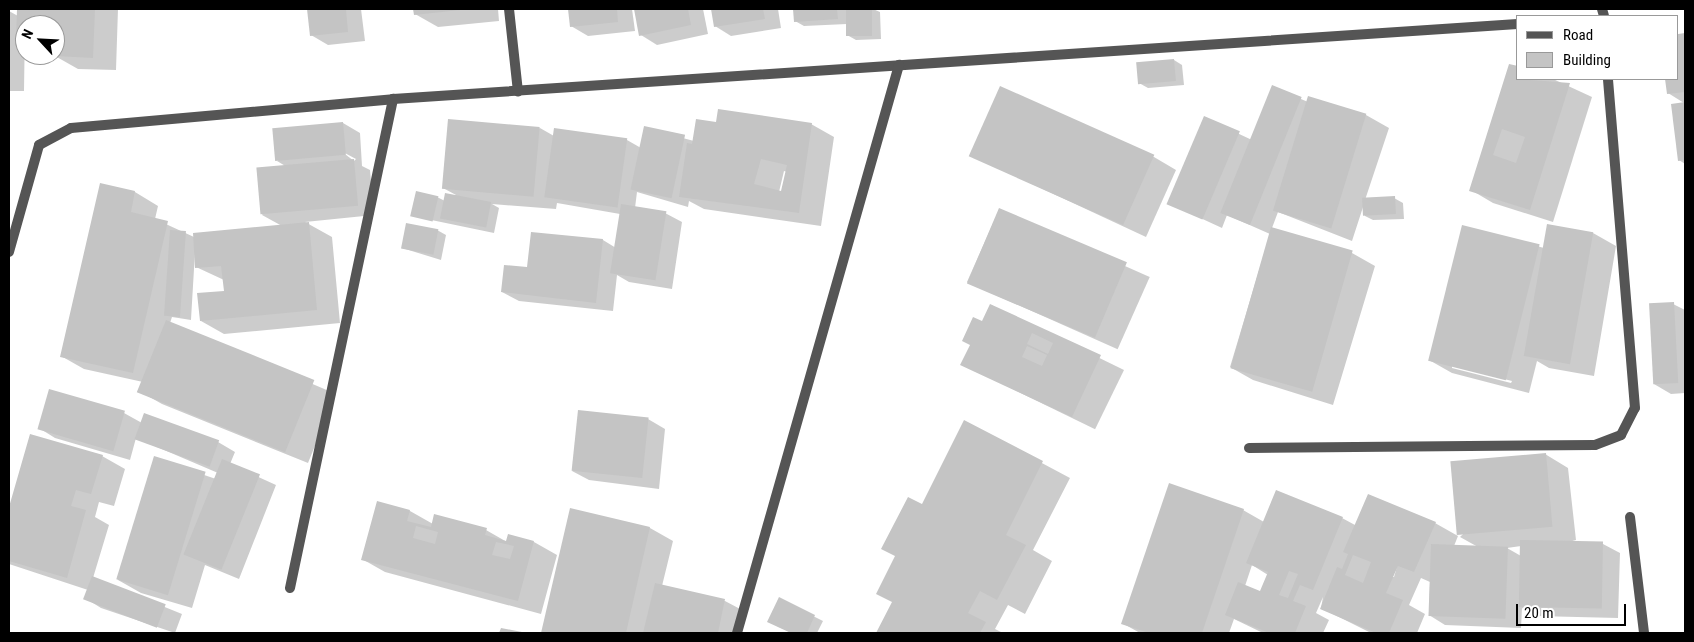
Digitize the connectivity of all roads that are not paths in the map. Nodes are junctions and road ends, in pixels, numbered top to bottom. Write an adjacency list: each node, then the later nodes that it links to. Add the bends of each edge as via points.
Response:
1 (509, 9): 5 (street)
2 (1516, 24): 3 (street)
3 (899, 65): 5 (street); 11 (street)
4 (1608, 80): 8 (street, via 1635,408 1621,435 1595,445)
5 (518, 92): 6 (street)
6 (394, 99): 7 (street, via 71,128 39,145); 10 (street)
7 (9, 252)
8 (1248, 448)
9 (1630, 517): 12 (street)
10 (290, 588)
11 (737, 633)
12 (1644, 633)

